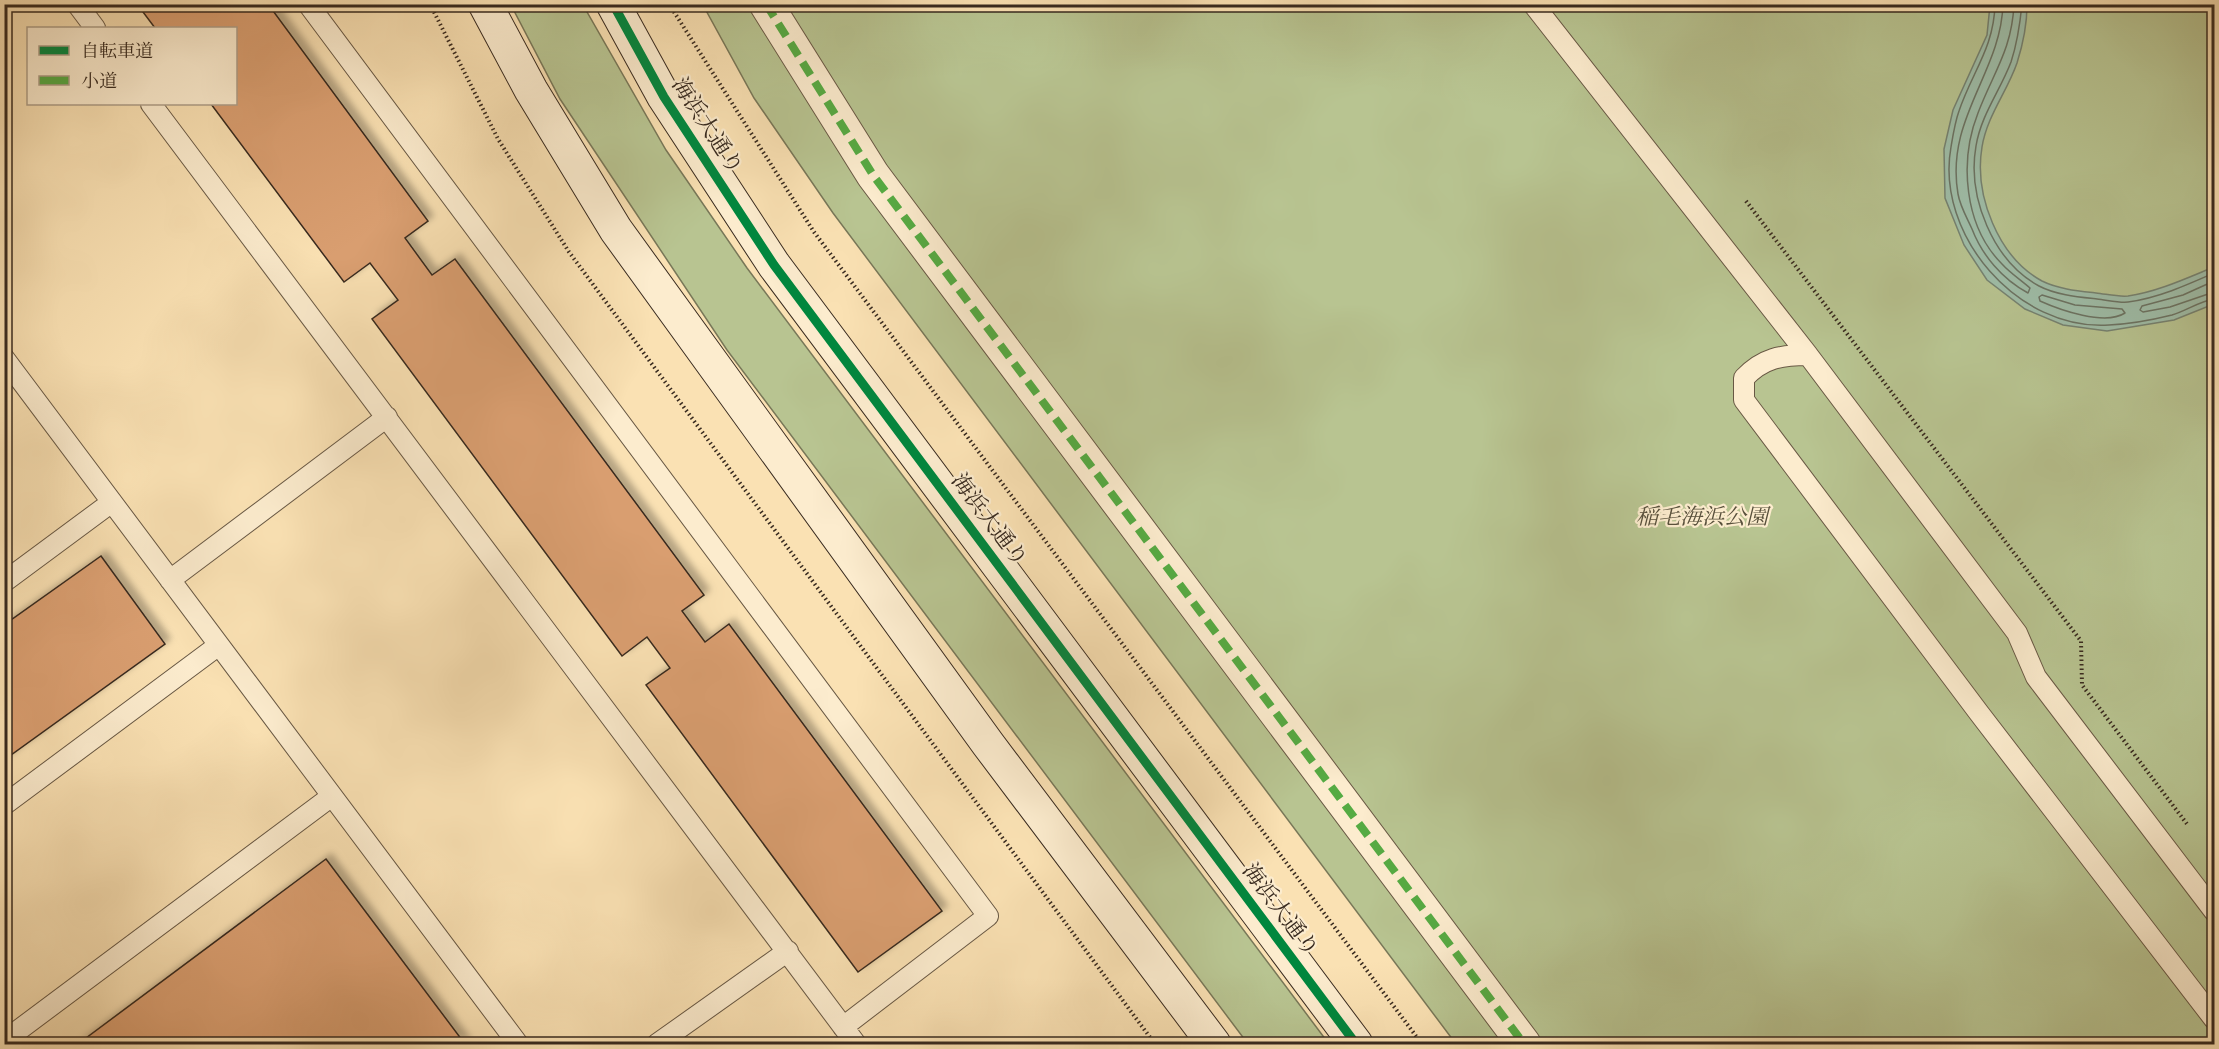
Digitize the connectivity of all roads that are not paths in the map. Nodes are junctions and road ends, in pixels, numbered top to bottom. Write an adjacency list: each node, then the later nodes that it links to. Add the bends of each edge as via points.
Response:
1 (77, 4): 7 (lane)
2 (308, 4): 21 (lane, via 988,916)
3 (485, 4): 26 (street, via 531,90 616,230 960,706)
4 (613, 4): 27 (street, 海浜大通り, via 664,97 774,265)
5 (766, 4): 28 (street, via 873,174)
6 (1533, 4): 9 (lane)
7 (94, 27)
8 (152, 105): 11 (lane)
9 (1808, 355): 18 (lane, via 2017,633 2036,677); 20 (lane, via 1782,355 1758,364 1744,378 1744,400)
10 (4, 358): 12 (lane)
11 (387, 417): 13 (lane); 19 (lane)
12 (112, 502): 13 (lane); 14 (lane)
13 (170, 580): 15 (lane)
14 (4, 582)
15 (219, 645): 16 (lane); 17 (lane)
16 (332, 796): 22 (lane); 23 (lane)
17 (4, 805)
18 (2214, 911)
19 (788, 951): 21 (lane); 24 (lane)
20 (2214, 1019)
21 (843, 1027): 25 (lane)
22 (4, 1041)
23 (518, 1044)
24 (657, 1044)
25 (856, 1044)
26 (1214, 1044)
27 (1356, 1044)
28 (1524, 1044)

